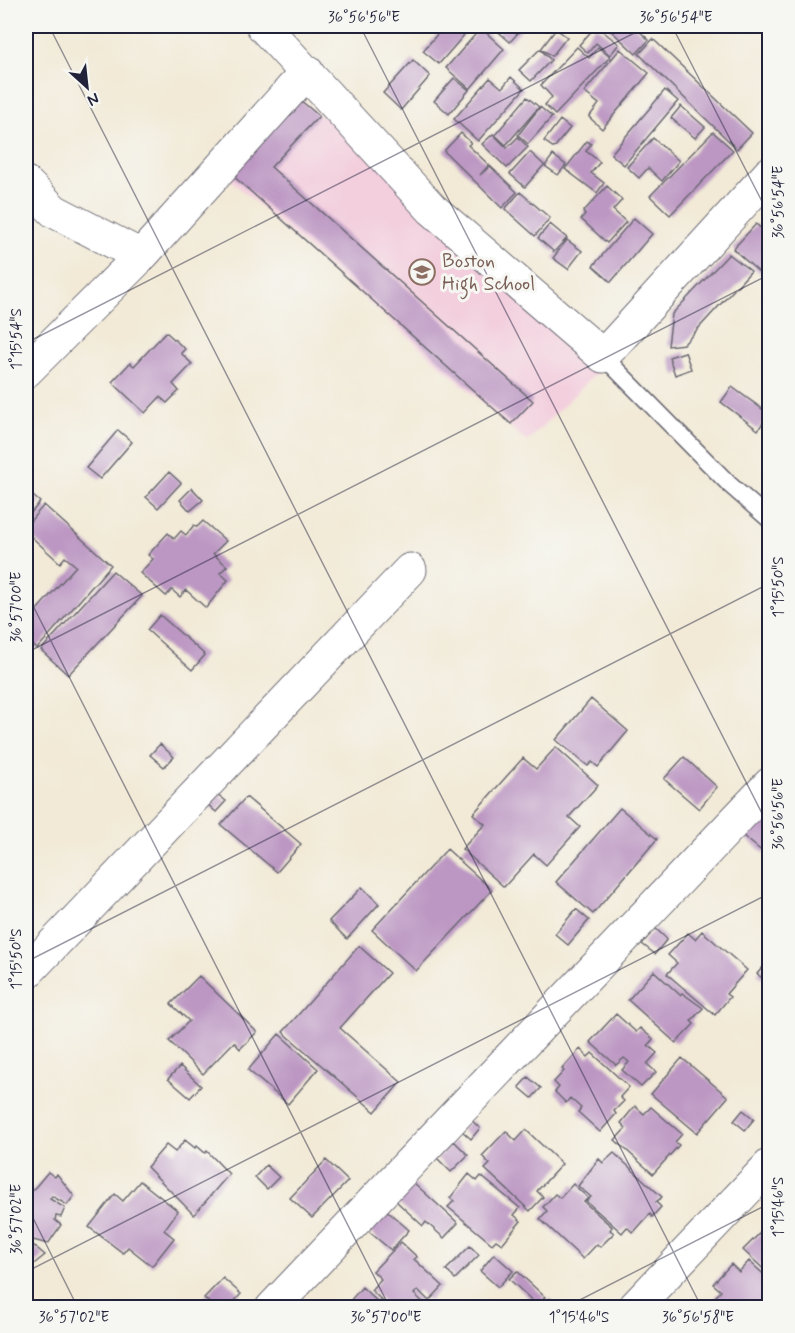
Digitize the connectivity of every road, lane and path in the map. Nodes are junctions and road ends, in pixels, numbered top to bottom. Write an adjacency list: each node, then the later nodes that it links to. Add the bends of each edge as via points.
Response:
1 (263, 26): 2 (street)
2 (307, 72): 5 (street); 6 (street, via 432,209)
3 (770, 173): 6 (street)
4 (26, 183): 5 (street, via 54,211)
5 (141, 256): 7 (street)
6 (603, 356): 8 (lane, via 730,485)
7 (26, 371)
8 (770, 520)
9 (410, 570): 11 (street)
10 (770, 784): 13 (street)
11 (26, 973)
12 (770, 1165): 14 (street)
13 (272, 1308)
14 (634, 1308)

